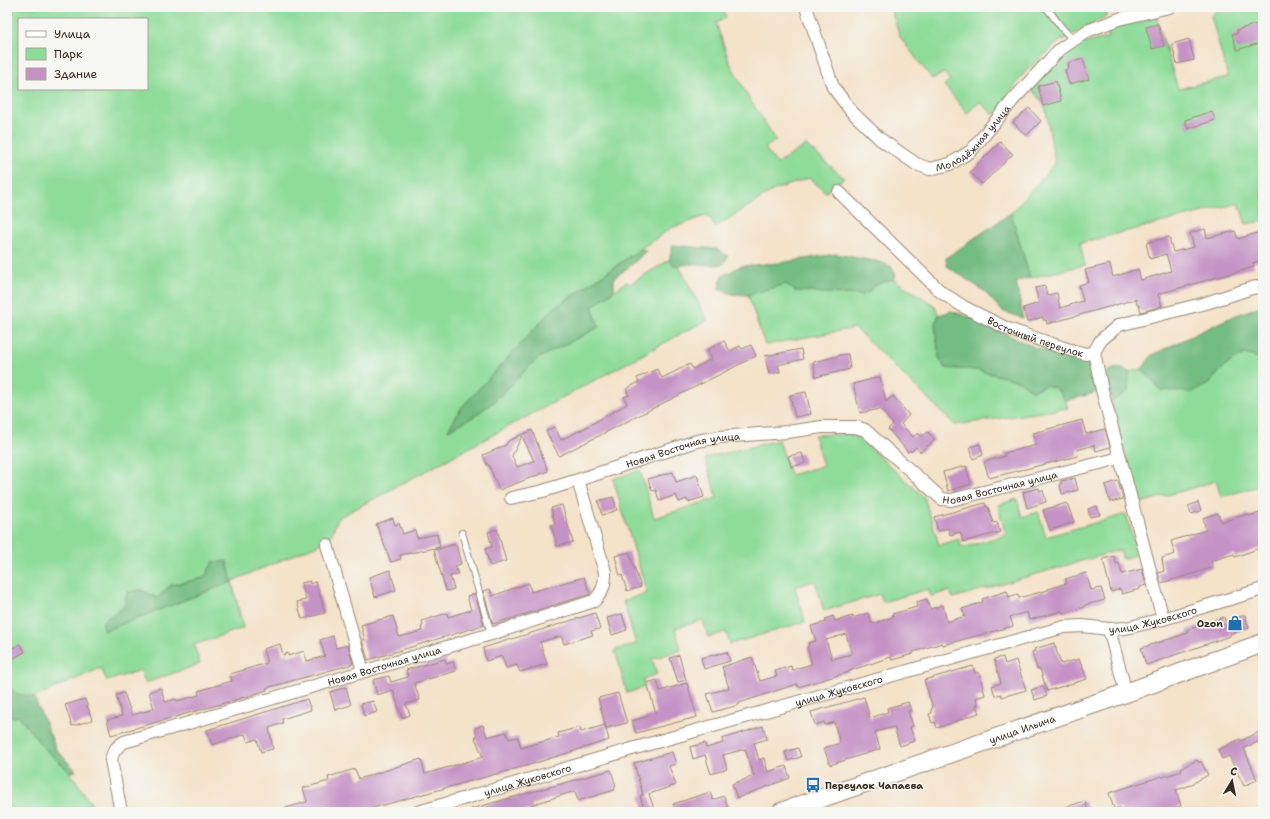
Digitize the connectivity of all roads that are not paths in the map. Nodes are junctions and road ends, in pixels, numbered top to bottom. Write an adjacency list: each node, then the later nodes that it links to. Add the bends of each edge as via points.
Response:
1 (806, 7): 4 (street, Молодёжная улица, via 833,87 851,111 880,140 916,164 930,169 950,164 971,151 1018,94 1059,50)
2 (1046, 7): 4 (lane)
3 (1169, 7): 4 (street, Молодёжная улица, via 1119,19 1087,31)
4 (1074, 41)
5 (839, 192): 7 (street, Восточный переулок, via 941,292 964,307 1008,329 1067,349 1086,354)
6 (1263, 286): 7 (street, Восточный переулок, via 1119,325 1101,340)
7 (1094, 352): 8 (street)
8 (1120, 458): 9 (street, Новая Восточная улица, via 951,500 936,495 865,430 856,427 822,427 720,436 696,441); 14 (street)
9 (578, 480): 10 (street, Новая Восточная улица); 16 (street, Новая Восточная улица, via 605,572 600,595 594,601)
10 (511, 498)
11 (462, 533): 16 (lane)
12 (327, 545): 18 (street)
13 (1263, 590): 14 (street, улица Жуковского)
14 (1163, 619): 15 (street, улица Жуковского, via 1126,628)
15 (1109, 629): 19 (street); 21 (street, улица Жуковского, via 1064,627)
16 (491, 634): 18 (street, Новая Восточная улица)
17 (1263, 643): 19 (main road, улица Ильича)
18 (363, 671): 20 (street, Новая Восточная улица, via 117,746 112,752 111,760)
19 (1126, 693): 22 (main road, улица Ильича)
20 (121, 812)
21 (418, 812)
22 (781, 812)

